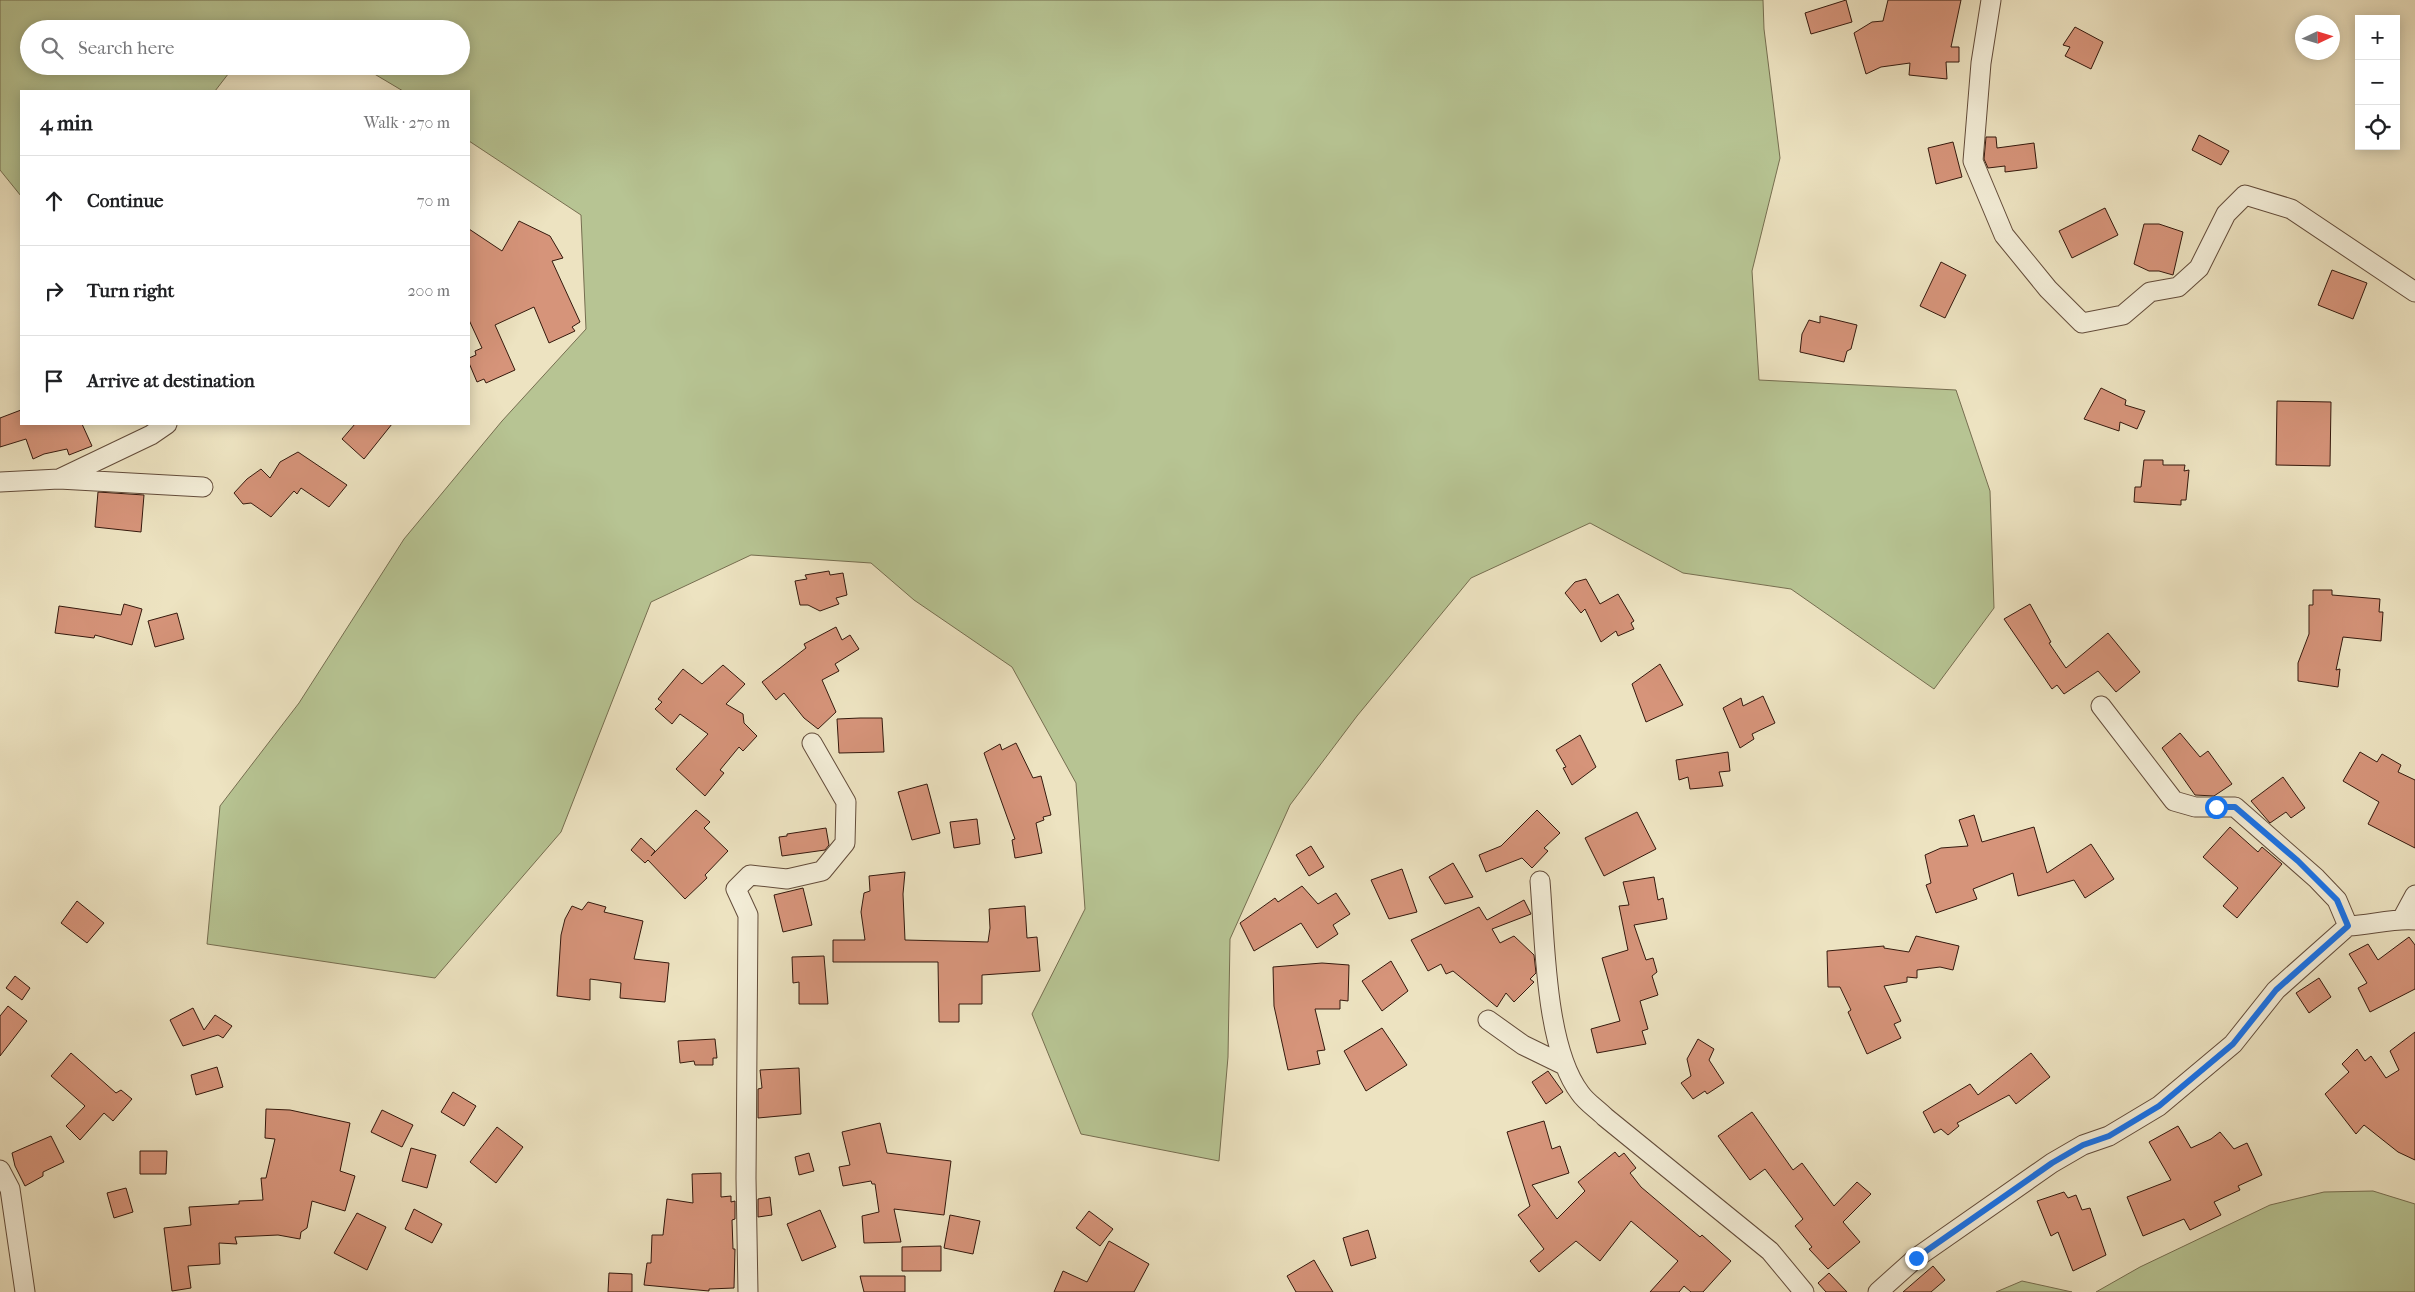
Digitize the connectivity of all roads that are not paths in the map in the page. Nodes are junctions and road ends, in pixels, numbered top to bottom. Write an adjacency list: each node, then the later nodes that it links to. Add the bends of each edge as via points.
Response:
1 (1991, 0): 2 (street, via 1981,63 1973,161 2004,234 2048,290 2082,323 2123,315 2150,292 2178,287 2199,268 2226,214 2245,195 2291,210)
2 (2415, 292)
3 (166, 425): 4 (street)
4 (60, 479): 5 (street); 6 (street)
5 (0, 482)
6 (203, 487)
7 (2101, 706): 12 (street, via 2174,800 2183,805 2235,807 2337,900)
8 (812, 743): 17 (street, via 846,802 846,843 822,871 787,879 750,875 736,889 748,915)
9 (1540, 881): 14 (street, via 1553,1019)
10 (2415, 895): 11 (street)
11 (2408, 920): 12 (street)
12 (2348, 926): 19 (street, via 2276,990 2233,1044 2159,1106 2109,1136 2083,1145 2052,1163 1916,1258)
13 (1488, 1020): 14 (street, via 1523,1045)
14 (1564, 1065): 18 (street, via 1580,1094 1770,1251)
15 (0, 1170): 16 (street, via 10,1189)
16 (25, 1292)
17 (748, 1292)
18 (1804, 1292)
19 (1878, 1292)

